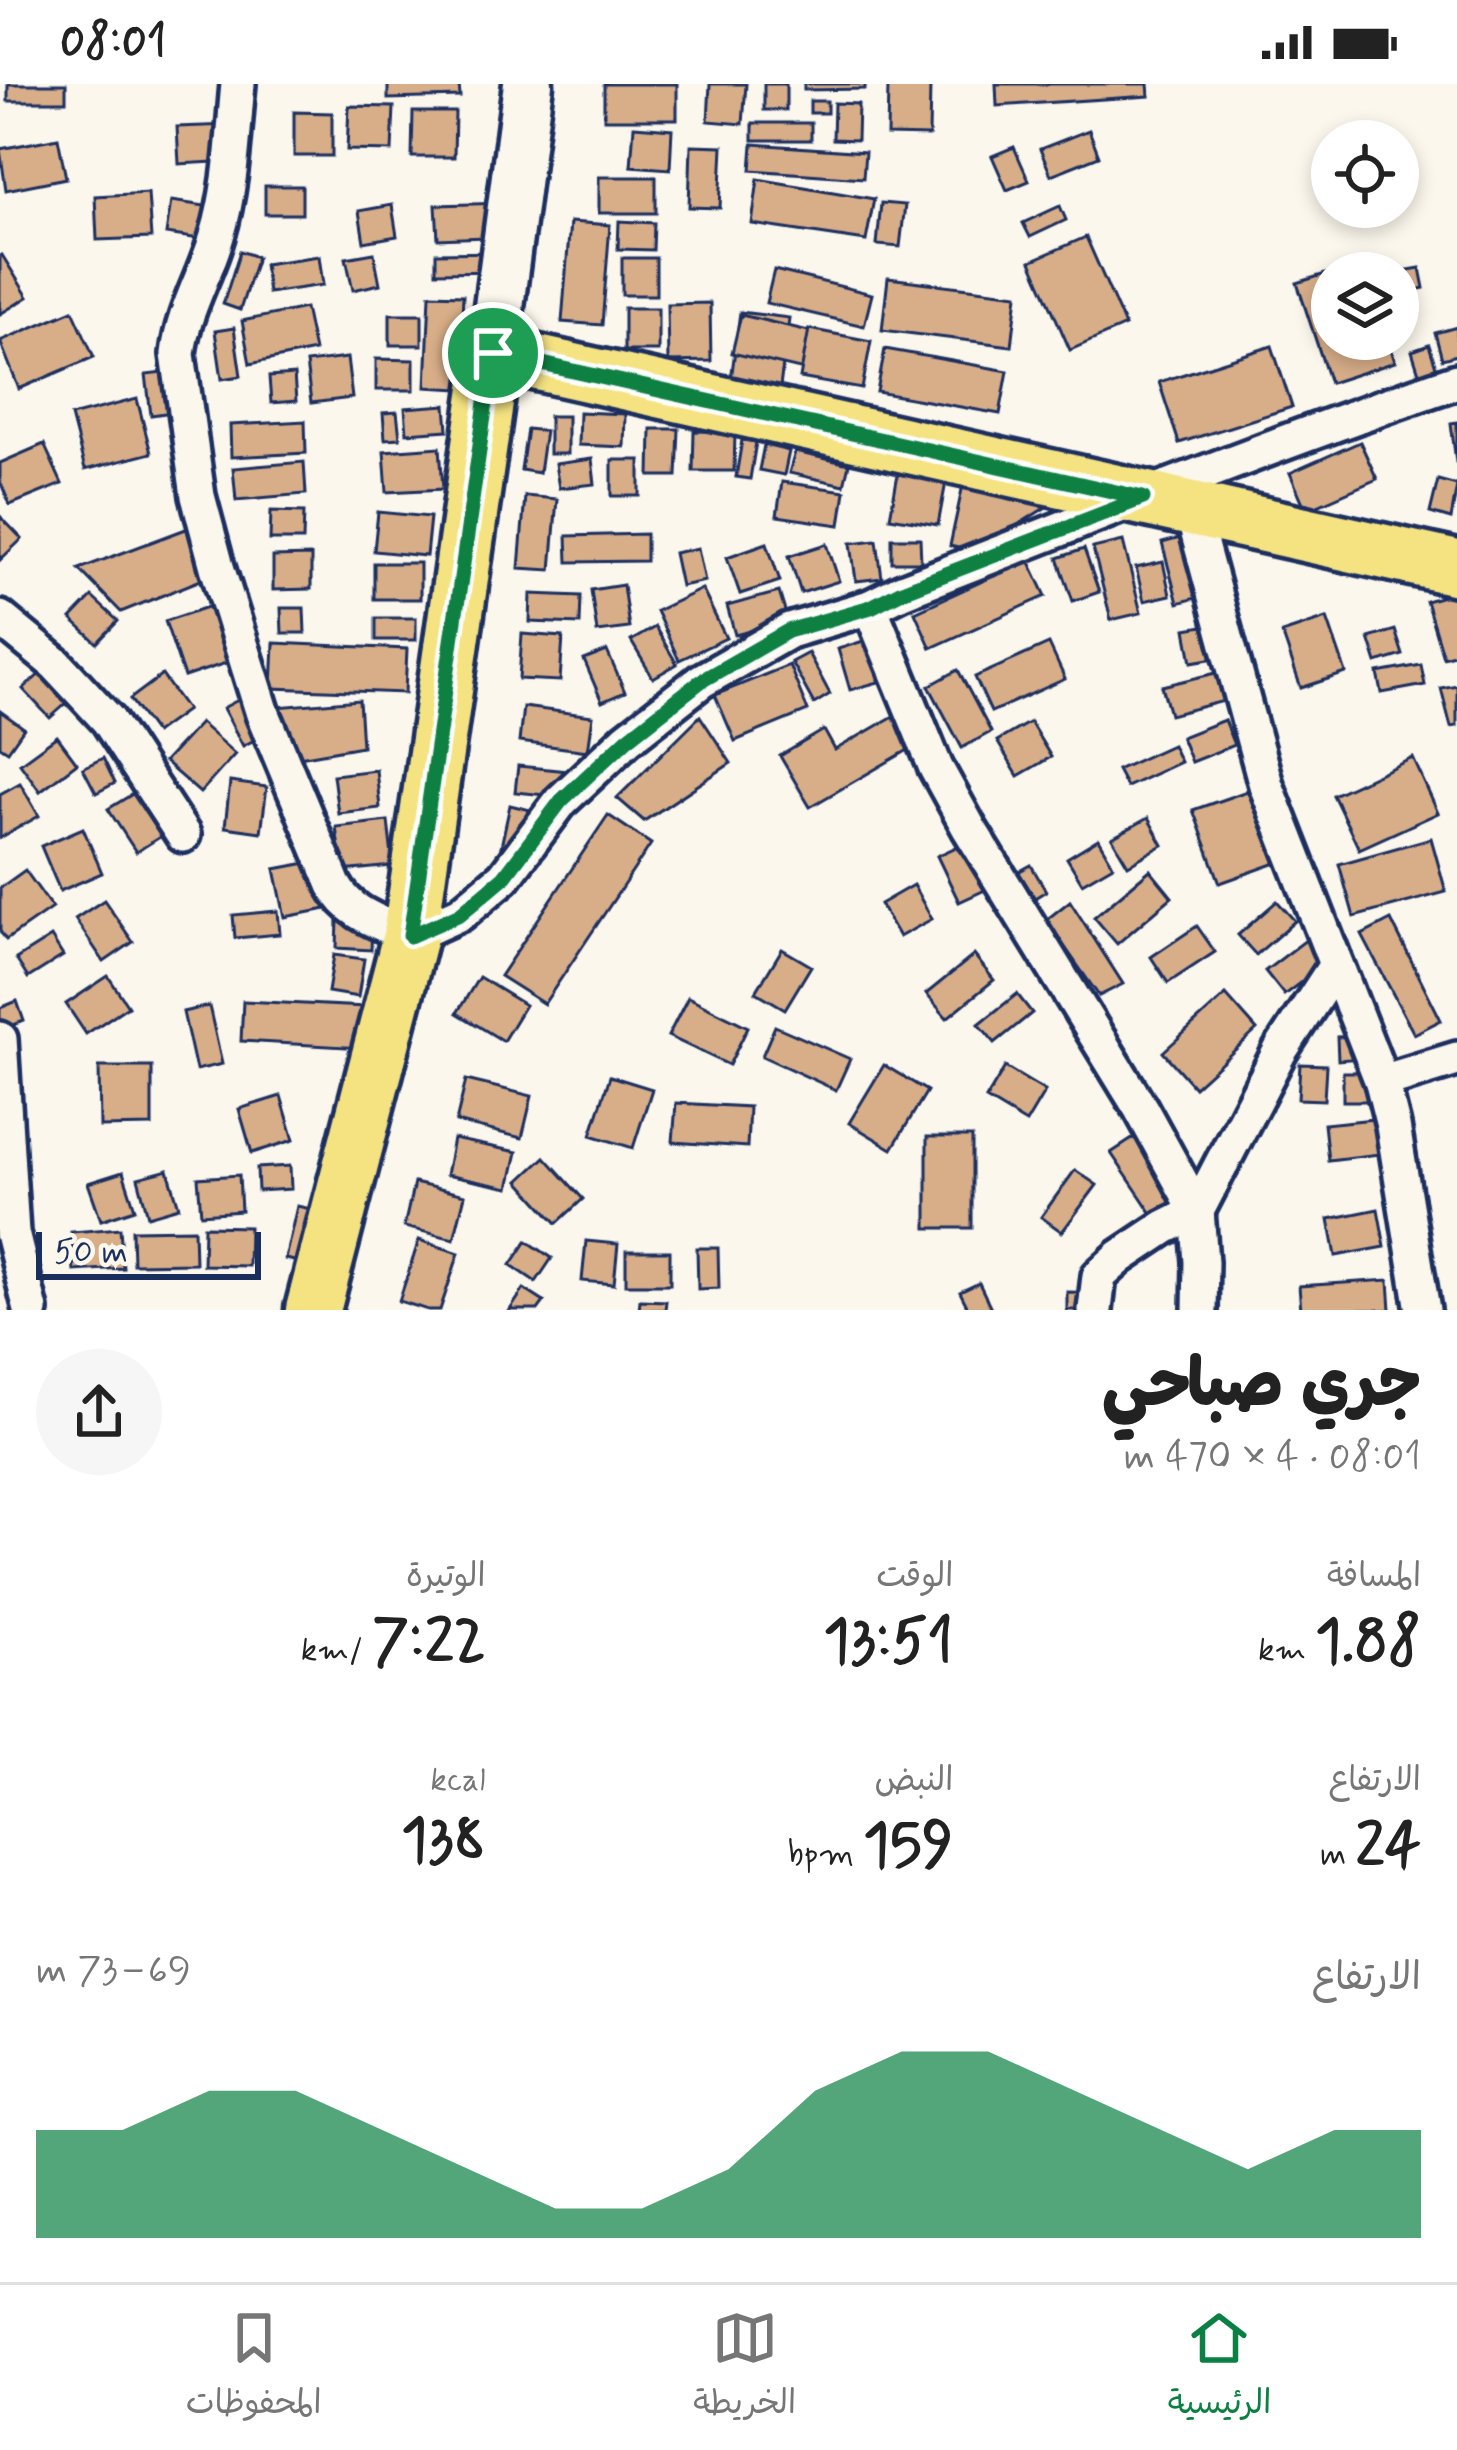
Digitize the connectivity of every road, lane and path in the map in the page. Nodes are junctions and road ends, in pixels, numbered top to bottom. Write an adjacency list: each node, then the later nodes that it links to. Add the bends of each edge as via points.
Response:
1 (238, 84): 10 (street, via 219,230 178,354 198,496 263,714 334,885 343,902)
2 (528, 84): 3 (main road)
3 (493, 353): 5 (main road); 10 (main road)
4 (1457, 381): 5 (street, via 1373,409)
5 (1167, 503): 6 (main road); 7 (street); 11 (street)
6 (1457, 568)
7 (871, 607): 10 (street, via 788,631 701,681 561,801 504,877 460,914); 15 (street, via 968,828)
8 (0, 618): 9 (street, via 108,720)
9 (183, 835)
10 (410, 936): 16 (main road)
11 (1336, 965): 14 (street); 15 (street)
12 (0, 1039): 17 (street, via 12,1233)
13 (1457, 1059): 14 (street)
14 (1382, 1082): 20 (street)
15 (1197, 1211): 18 (street, via 1099,1276); 19 (street)
16 (320, 1308)
17 (31, 1310)
18 (1095, 1310)
19 (1200, 1310)
20 (1424, 1310)

